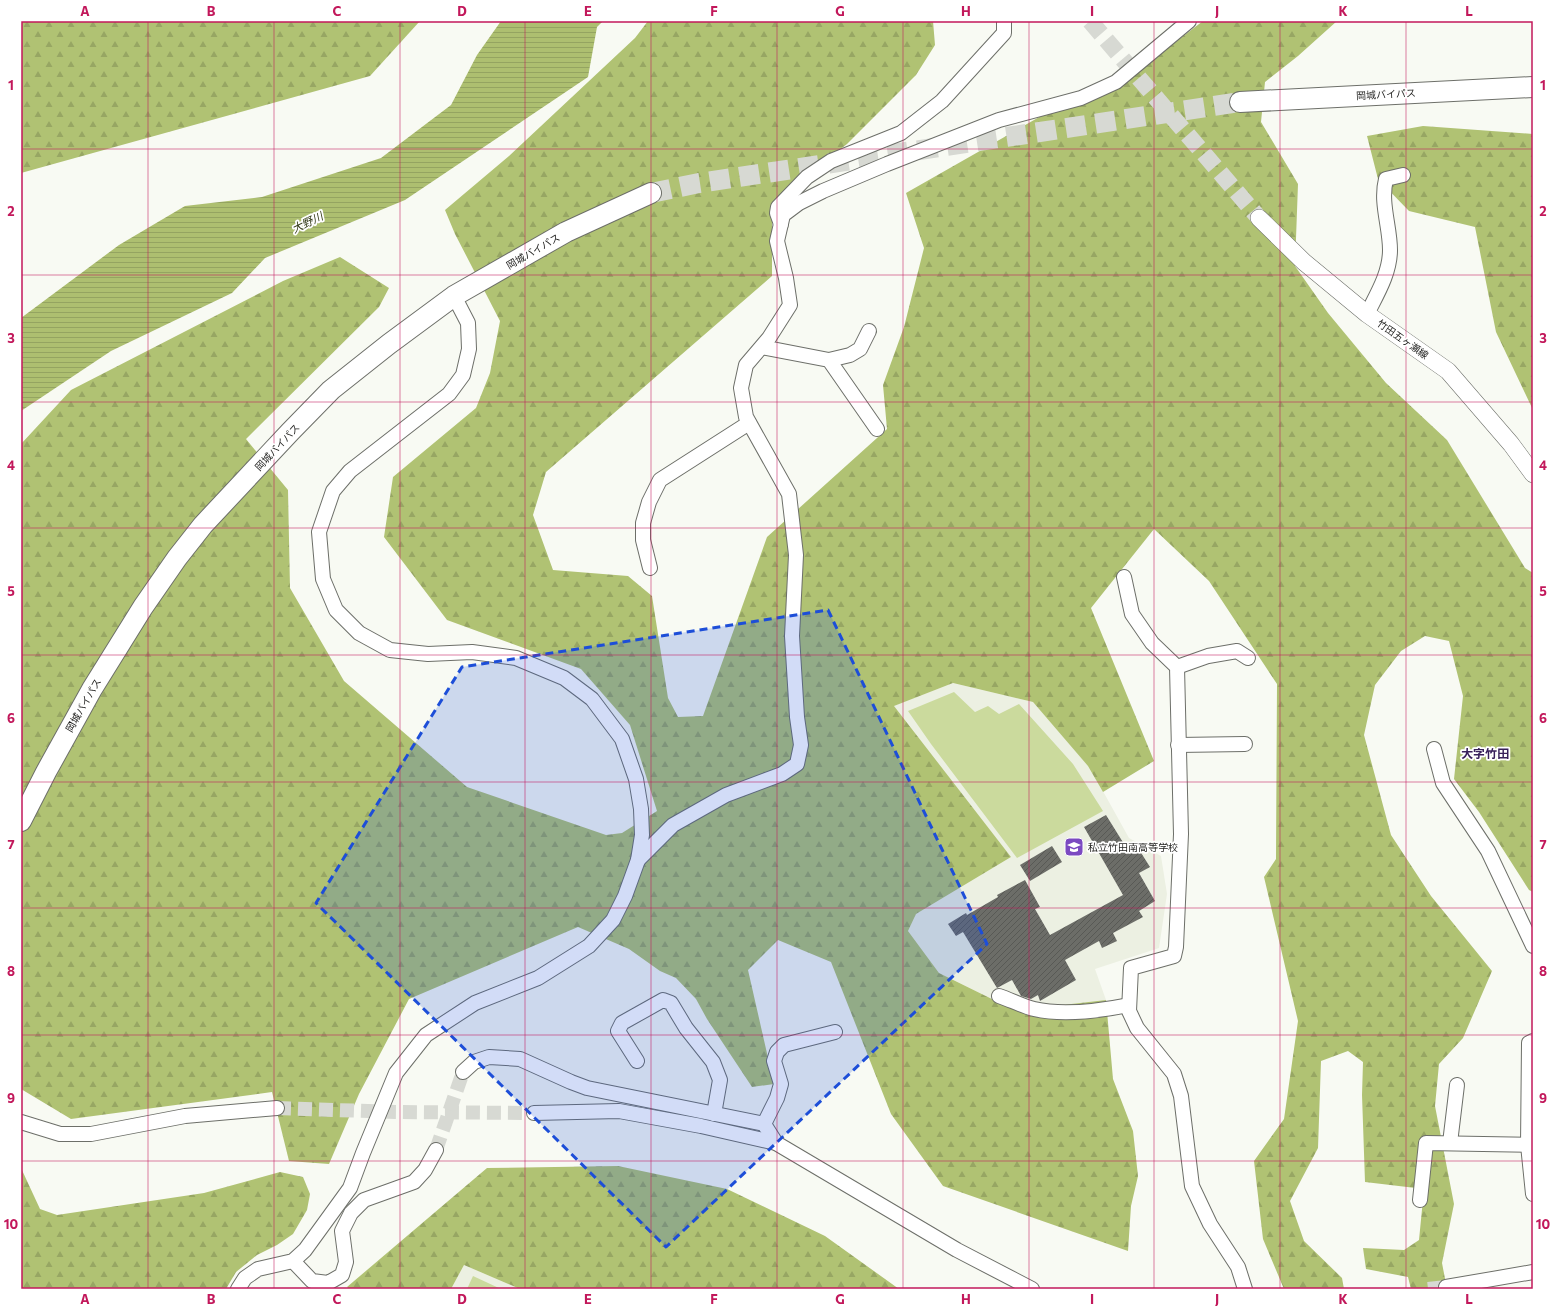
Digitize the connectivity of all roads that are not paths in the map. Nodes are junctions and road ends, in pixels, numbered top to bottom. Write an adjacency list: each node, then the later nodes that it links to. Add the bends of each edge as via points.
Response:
1 (1004, 21): 8 (street, via 1004,33 936,106 901,133 831,161 807,177 778,206 777,213)
2 (1189, 21): 8 (street, via 1116,82 1081,98 999,120 830,188 799,203 783,215)
3 (1533, 87): 4 (highway, 岡城バイパス)
4 (1240, 102)
5 (1403, 175): 10 (street, via 1386,179 1383,190 1390,251 1386,275)
6 (651, 193): 9 (highway, 岡城バイパス, via 566,232)
7 (1259, 218): 10 (main road, 竹田五ヶ瀬線, via 1304,262)
8 (781, 224): 12 (street, via 777,241 790,305)
9 (454, 296): 24 (highway, 岡城バイパス, via 331,390 203,525 143,607 92,689); 25 (street, via 468,323 469,349 463,375 449,394 350,471 333,491 318,532 323,579 336,610 359,633 390,650 428,654 472,652 516,658 564,678 592,699 622,739 636,779 642,835)
10 (1367, 314): 16 (main road, 竹田五ヶ瀬線, via 1448,371 1511,444)
11 (869, 331): 13 (street, via 860,349 850,355)
12 (762, 347): 13 (street); 14 (street, via 746,365 740,388)
13 (829, 360): 15 (street)
14 (749, 423): 17 (street, via 660,480 649,502 643,523 643,540); 25 (street, via 789,494 796,555 792,636 801,745 797,764 782,774 726,794 673,826)
15 (877, 429)
16 (1533, 474)
17 (650, 568)
18 (1124, 577): 20 (street, via 1132,614 1152,643)
19 (1248, 658): 20 (street, via 1237,651 1208,656)
20 (1177, 668): 22 (street)
21 (1245, 744): 22 (street)
22 (1178, 746): 28 (street, via 1181,834 1176,947 1174,956 1132,968)
23 (1434, 749): 26 (street, via 1443,783 1488,851)
24 (21, 821)
25 (638, 860): 45 (street, via 613,920 589,946 538,978 475,1003 426,1035 396,1073 350,1188 305,1250)
26 (1533, 946)
27 (999, 996): 28 (street, via 1034,1009 1062,1012 1102,1011)
28 (1129, 1005): 50 (street, via 1137,1028 1174,1074 1181,1096 1192,1186 1210,1224 1238,1267)
29 (835, 1032): 38 (street, via 784,1045 777,1052 774,1061 781,1084)
30 (1533, 1040): 41 (street, via 1529,1043)
31 (637, 1061): 36 (street, via 618,1031 622,1023 664,1000 671,1003 686,1028 713,1062 720,1080)
32 (463, 1072): 36 (street, via 474,1062 489,1057 520,1059 587,1088)
33 (1457, 1085): 40 (street)
34 (277, 1108): 37 (street, via 185,1116 91,1134 60,1134)
35 (534, 1113): 39 (street, via 619,1111)
36 (714, 1114): 38 (street)
37 (21, 1122)
38 (764, 1124): 39 (street)
39 (776, 1143): 49 (street, via 956,1250)
40 (1450, 1143): 41 (street); 44 (street, via 1426,1143)
41 (1530, 1145): 43 (street)
42 (436, 1150): 45 (street, via 425,1170 414,1182 364,1200 350,1213 342,1231 346,1262 342,1275 328,1283 312,1281)
43 (1533, 1194)
44 (1420, 1200)
45 (293, 1261): 48 (street, via 258,1269 246,1278)
46 (1533, 1272): 47 (street)
47 (1446, 1287)
48 (238, 1289)
49 (1032, 1289)
50 (1245, 1289)

